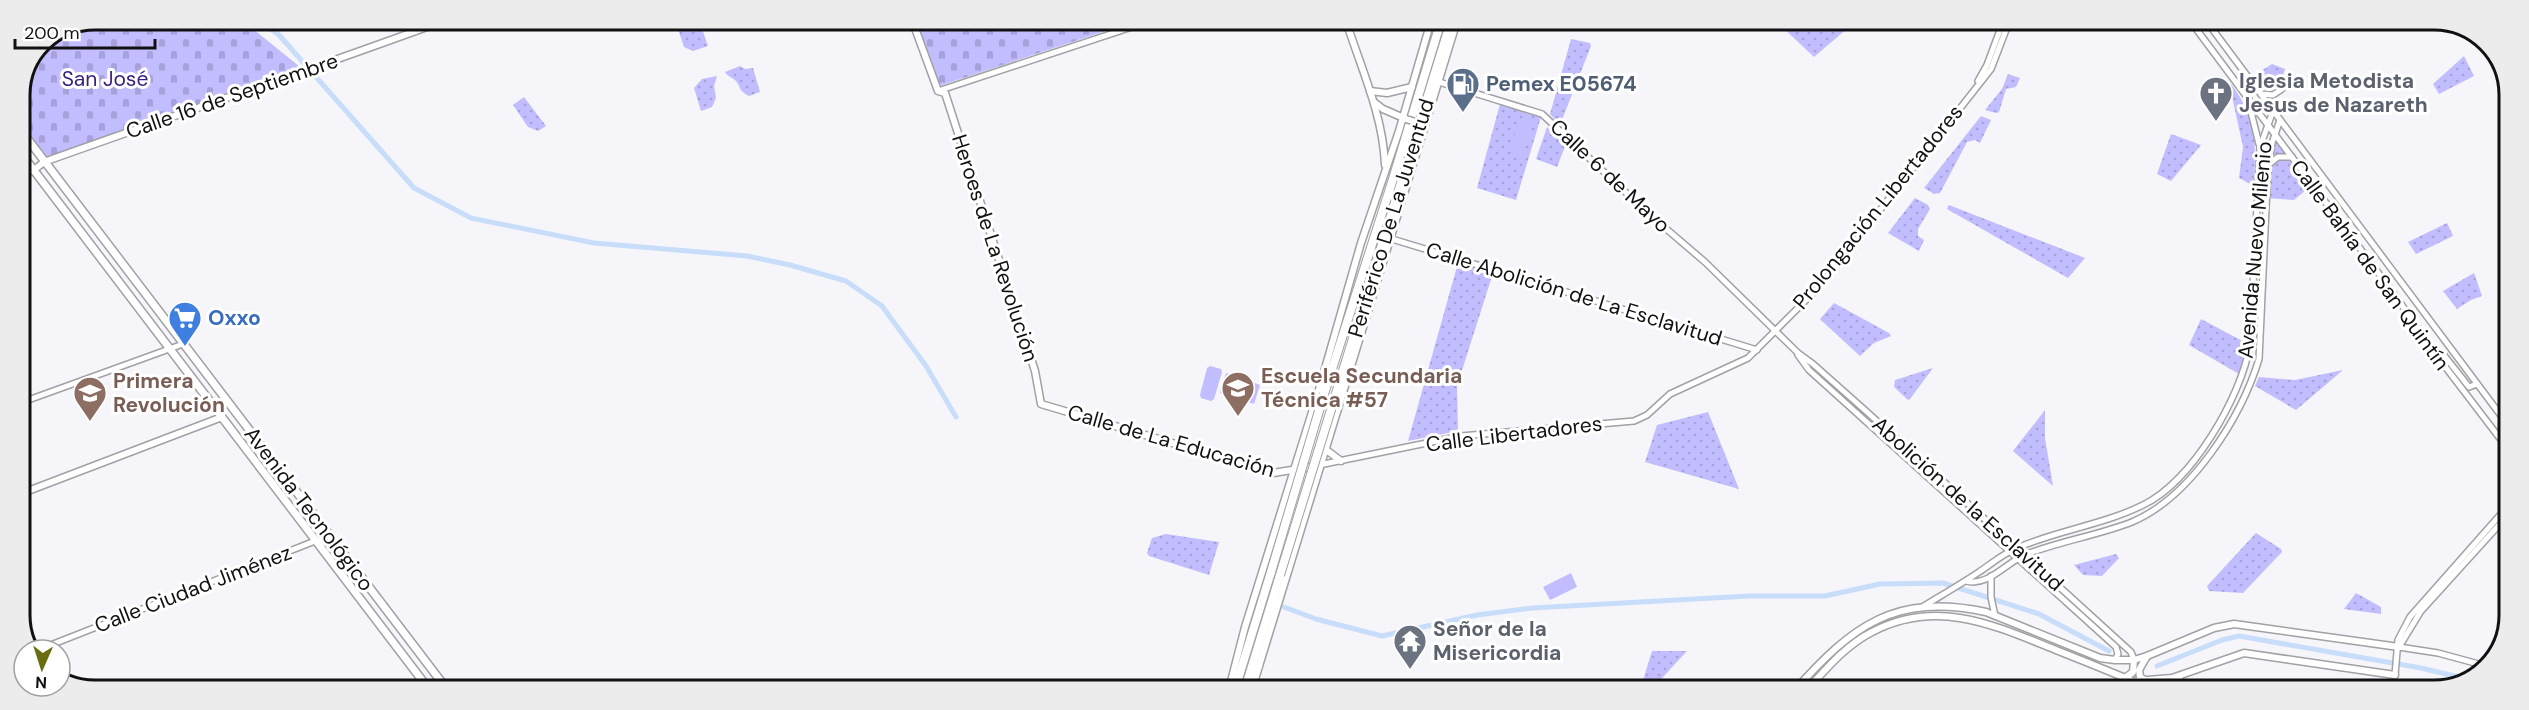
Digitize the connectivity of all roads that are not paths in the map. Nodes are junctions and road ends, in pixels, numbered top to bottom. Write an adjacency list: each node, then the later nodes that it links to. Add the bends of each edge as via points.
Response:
1 (409, 30): 14 (street)
2 (419, 30): 14 (main road, Calle 16 de Septiembre)
3 (916, 30): 19 (main road)
4 (1123, 30): 19 (street)
5 (1349, 30): 20 (main road)
6 (1428, 30): 17 (main road)
7 (1438, 30): 41 (highway, Periférico De La Juventud)
8 (1448, 30): 42 (highway, Periférico De La Juventud)
9 (1454, 30): 15 (main road)
10 (2000, 30): 16 (street, Prolongación Libertadores)
11 (2005, 30): 16 (street, Prolongación Libertadores, via 1991,69)
12 (2197, 30): 22 (street, Calle Bahía de San Quintín)
13 (2213, 30): 21 (street, Calle Bahía de San Quintín)
14 (410, 33): 33 (main road, Calle 16 de Septiembre)
15 (1439, 82): 27 (main road); 44 (street, Calle 6 de Mayo, via 1542,114)
16 (1976, 85): 44 (street, Prolongación Libertadores, via 1824,282)
17 (1412, 87): 20 (main road, via 1395,92); 25 (main road)
18 (2282, 89): 21 (street, via 2273,95)
19 (938, 91): 53 (main road, Heroes de La Revolución, via 945,93 1035,371 1041,404)
20 (1370, 91): 23 (main road)
21 (2261, 94): 24 (street, Calle Bahía de San Quintín)
22 (2248, 99): 28 (street, Calle Bahía de San Quintín); 31 (street)
23 (1373, 101): 25 (main road); 38 (main road, via 1382,134)
24 (2273, 111): 26 (street, Calle Bahía de San Quintín); 28 (street, Avenida Nuevo Milenio)
25 (1404, 119): 27 (main road, bridge); 38 (main road)
26 (2280, 120): 29 (street, Avenida Nuevo Milenio); 50 (street, Calle Bahía de San Quintín)
27 (1424, 124): 39 (main road)
28 (2266, 125): 29 (street, Calle Bahía de San Quintín); 31 (street, Avenida Nuevo Milenio)
29 (2274, 134): 32 (street, Calle Bahía de San Quintín); 35 (street, Avenida Nuevo Milenio)
30 (30, 143): 33 (main road, Avenida Tecnológico)
31 (2260, 147): 70 (street, Avenida Nuevo Milenio, via 2250,345 2240,380 2217,423 2191,463 2156,498 2129,511)
32 (2292, 157): 35 (street, via 2278,157); 48 (street, Calle Bahía de San Quintín)
33 (44, 162): 36 (main road, Calle 16 de Septiembre); 45 (main road, Avenida Tecnológico)
34 (30, 165): 36 (main road, Avenida Tecnológico)
35 (2268, 165): 72 (street, Avenida Nuevo Milenio, via 2259,359 2218,442 2183,487 2150,513)
36 (34, 170): 37 (street, Calle 16 de Septiembre); 46 (main road, Avenida Tecnológico)
37 (30, 171)
38 (1385, 171): 43 (main road)
39 (1392, 239): 40 (main road); 47 (street, Calle Abolición de La Esclavitud)
40 (1377, 283): 42 (highway); 58 (main road)
41 (1352, 304): 43 (highway); 92 (highway, Periférico De La Juventud, bridge)
42 (1362, 313): 93 (highway, Periférico De La Juventud, bridge)
43 (1338, 329): 57 (main road)
44 (1776, 331): 47 (street, Prolongación Libertadores); 49 (street, Abolición de la Esclavitud)
45 (183, 344): 46 (street); 68 (main road, Avenida Tecnológico)
46 (170, 349): 51 (street); 55 (main road, Avenida Tecnológico)
47 (1757, 350): 52 (street, Prolongación Libertadores, via 1743,361)
48 (2434, 352): 50 (street, via 2443,354 2467,386); 56 (street, Calle Bahía de San Quintín)
49 (1798, 353): 70 (street, Abolición de la Esclavitud); 71 (street, Abolición de la Esclavitud, via 1809,370)
50 (2476, 384): 54 (street, Calle Bahía de San Quintín)
51 (30, 399)
52 (1658, 403): 59 (street, Calle Libertadores, via 1634,421 1461,436)
53 (1047, 406): 62 (main road, Calle de La Educación)
54 (2499, 413)
55 (222, 417): 65 (main road); 69 (main road, Avenida Tecnológico)
56 (2499, 437)
57 (1302, 446): 58 (main road, via 1311,453); 61 (main road)
58 (1324, 451): 59 (main road); 60 (main road)
59 (1341, 460): 60 (street, Calle Libertadores)
60 (1319, 465): 61 (main road, Calle Libertadores); 64 (main road)
61 (1294, 470): 62 (main road, Calle de La Educación); 63 (main road)
62 (1277, 474): 63 (main road)
63 (1290, 485): 64 (main road, via 1302,482); 91 (main road)
64 (1312, 488): 83 (main road)
65 (30, 490)
66 (2499, 516): 78 (street, via 2410,617 2398,640)
67 (2499, 526): 78 (street, via 2421,611)
68 (333, 540): 69 (street, Calle Ciudad Jiménez); 84 (main road, Avenida Tecnológico)
69 (315, 541): 77 (street, Calle Ciudad Jiménez); 88 (main road, Avenida Tecnológico)
70 (2016, 548): 71 (street, Avenida Nuevo Milenio); 72 (street, Abolición de la Esclavitud)
71 (2010, 552): 72 (street, Abolición de la Esclavitud); 74 (street, Avenida Nuevo Milenio)
72 (2020, 557): 73 (street, Avenida Nuevo Milenio); 80 (street, Abolición de la Esclavitud, via 2116,647); 81 (street, Abolición de la Esclavitud, via 2131,652)
73 (1991, 576): 74 (street); 76 (street)
74 (1966, 581): 75 (street, Avenida Nuevo Milenio)
75 (1923, 607): 76 (main road, via 1964,608); 95 (main road, via 1880,618 1853,633)
76 (1995, 616): 80 (main road, via 2100,658)
77 (67, 638)
78 (2399, 647): 79 (main road, via 2225,625); 82 (street); 85 (street)
79 (2147, 656): 81 (main road); 98 (main road, via 2139,670)
80 (2115, 660): 81 (main road)
81 (2134, 660): 87 (main road, via 2133,672)
82 (2477, 664)
83 (1258, 666): 94 (highway)
84 (436, 675): 89 (street); 90 (main road, Avenida Tecnológico)
85 (2395, 675): 86 (main road, via 2244,653)
86 (2180, 676): 99 (main road); 100 (main road)
87 (2125, 678): 96 (main road, via 1990,624 1927,615 1872,632); 97 (main road)
88 (421, 680)
89 (433, 680)
90 (440, 680)
91 (1230, 680)
92 (1238, 680)
93 (1250, 680)
94 (1251, 680)
95 (1804, 680)
96 (1816, 680)
97 (2130, 680)
98 (2146, 680)
99 (2155, 680)
100 (2179, 680)

